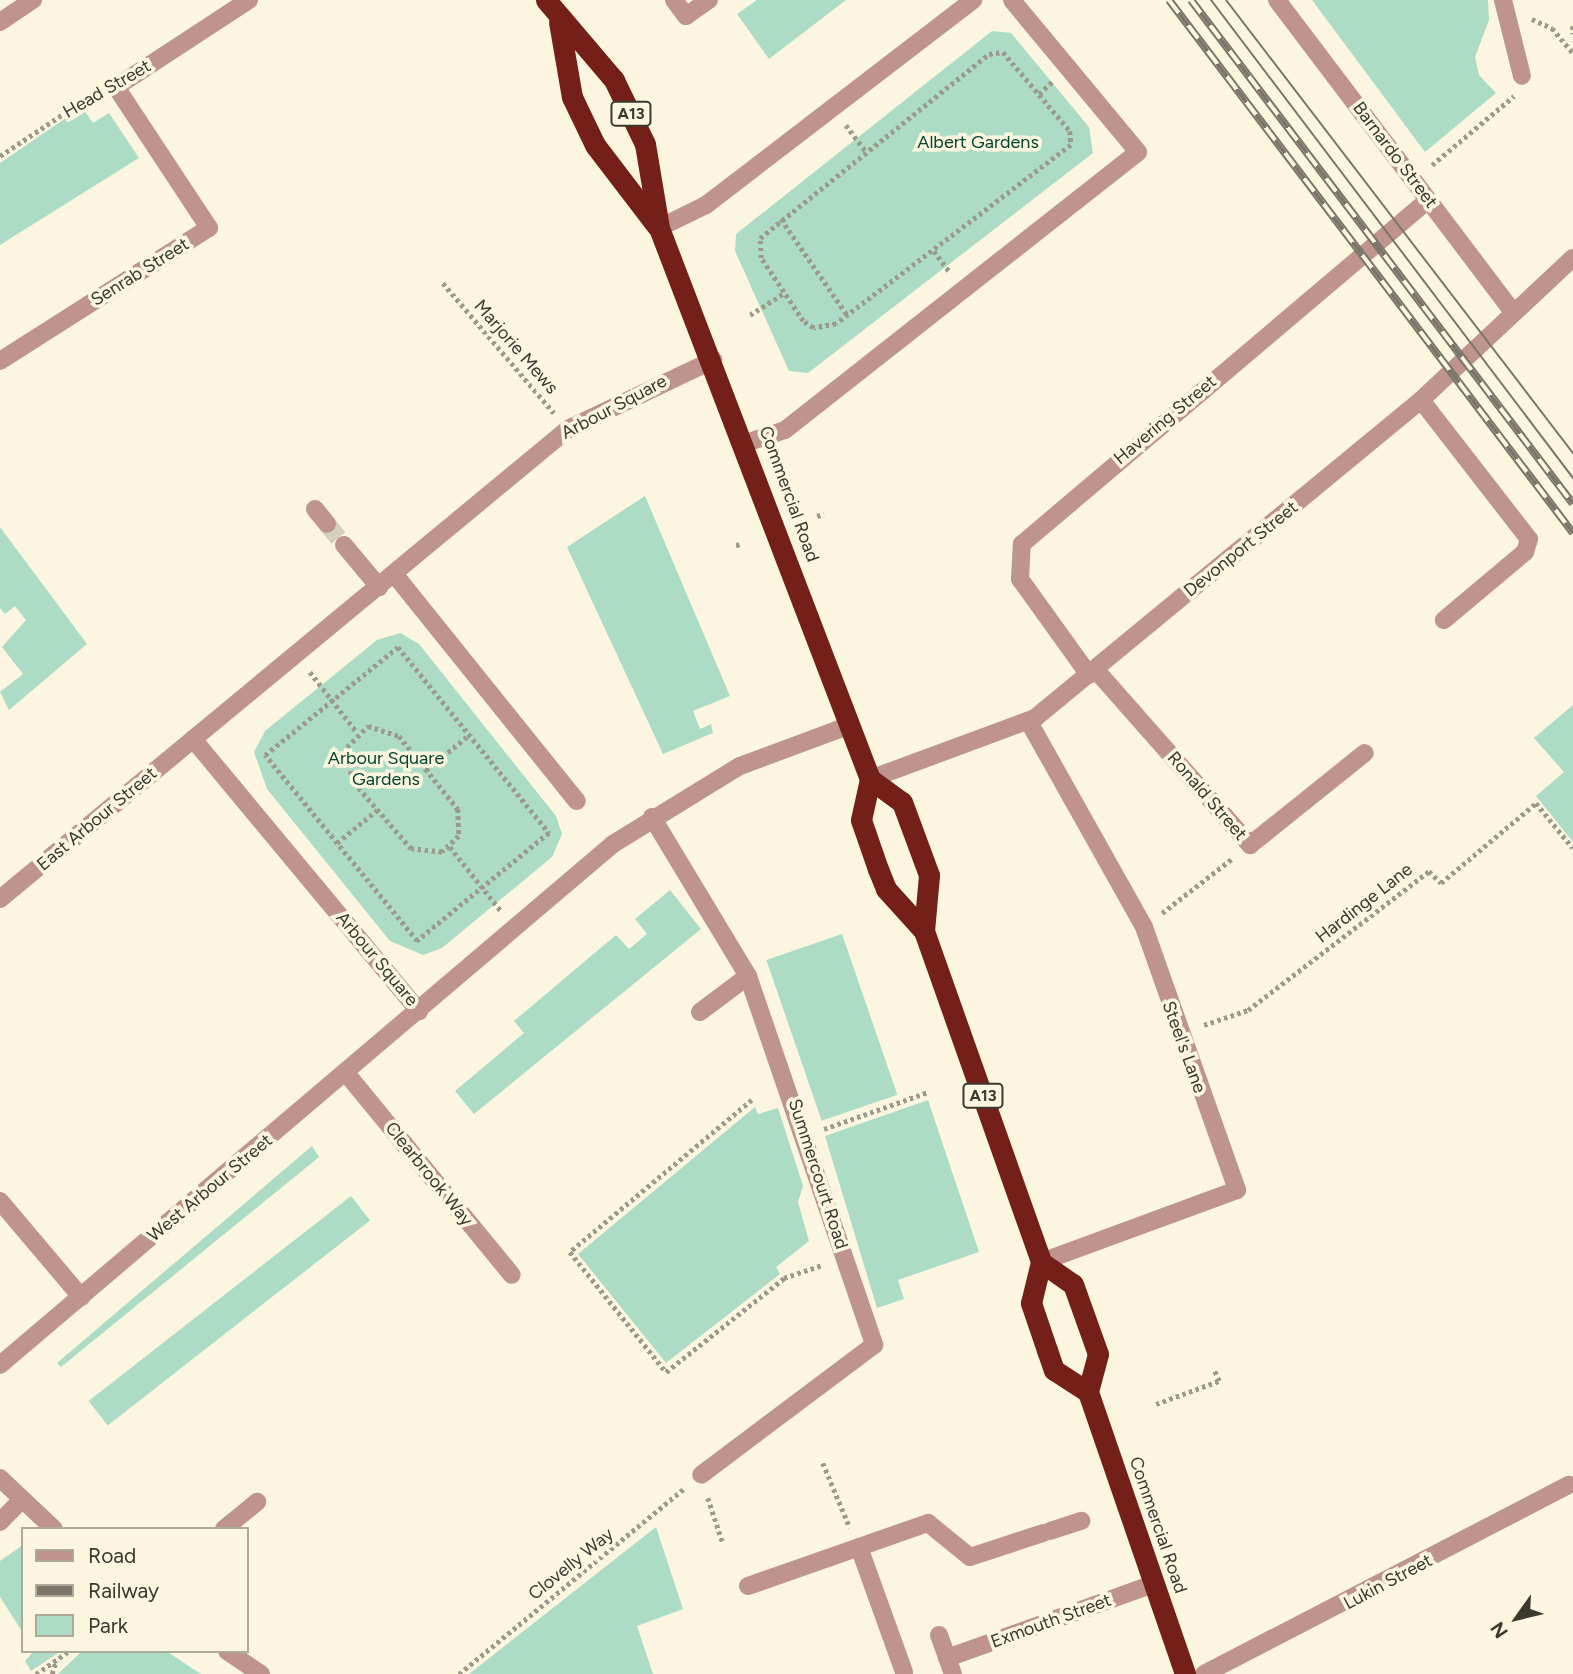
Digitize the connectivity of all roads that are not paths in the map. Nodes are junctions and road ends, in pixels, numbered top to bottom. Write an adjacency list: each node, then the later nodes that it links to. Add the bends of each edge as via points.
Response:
1 (33, 0): 10 (street)
2 (249, 0): 13 (street, Head Street)
3 (546, 0): 11 (highway, Commercial Road / A13)
4 (674, 0): 5 (street, via 686,16)
5 (709, 0)
6 (973, 0): 15 (street, via 706,205)
7 (1012, 0): 21 (street, via 1138,152 785,430)
8 (1277, 0): 14 (street, Barnardo Street)
9 (1506, 4): 12 (street)
10 (0, 22)
11 (559, 22): 15 (highway, Commercial Road / A13, via 572,97 595,145); 15 (highway, Commercial Road / A13, via 614,80 645,144)
12 (1522, 76)
13 (116, 87): 19 (street, Senrab Street, via 209,228)
14 (1428, 200): 17 (street, Barnardo Street); 28 (street, Havering Street, via 1022,544 1020,579)
15 (659, 228): 18 (highway, Commercial Road / A13)
16 (1573, 258): 17 (street, Devonport Street)
17 (1512, 311): 20 (street, Devonport Street)
18 (713, 360): 21 (highway, Commercial Road / A13); 25 (street, Arbour Square, via 568,429)
19 (0, 361)
20 (1420, 400): 27 (street, via 1529,539 1525,552); 28 (street, Devonport Street)
21 (746, 443): 30 (highway, Commercial Road / A13)
22 (315, 509): 23 (street)
23 (327, 524)
24 (344, 545): 26 (street)
25 (395, 575): 26 (street, Arbour Square); 34 (street)
26 (379, 587): 31 (street, Arbour Square)
27 (1444, 620)
28 (1092, 672): 29 (street, Devonport Street); 32 (street, Ronald Street, via 1250,845)
29 (1029, 722): 33 (street, Devonport Street); 43 (street, Steel's Lane, via 1144,927 1237,1191)
30 (850, 725): 33 (highway, Commercial Road / A13); 35 (street, Arbour Square, via 740,766)
31 (193, 739): 36 (street, East Arbour Street); 39 (street, Arbour Square)
32 (1365, 753)
33 (870, 779): 37 (highway, A13, via 861,820 874,857 886,889); 37 (highway, A13, via 902,802 929,875)
34 (577, 801)
35 (652, 817): 38 (street, Summercourt Road); 39 (street, Arbour Square)
36 (0, 899)
37 (924, 931): 43 (highway, A13)
38 (748, 976): 40 (street); 48 (street, Summercourt Road, via 806,1135 874,1345)
39 (419, 1011): 41 (street, West Arbour Street)
40 (699, 1012)
41 (346, 1073): 44 (street, Clearbrook Way); 45 (street, West Arbour Street)
42 (0, 1200): 45 (street)
43 (1041, 1262): 47 (highway, via 1073,1284 1098,1354); 47 (highway, via 1031,1303 1054,1370)
44 (512, 1275)
45 (81, 1297): 46 (street, West Arbour Street)
46 (0, 1365)
47 (1088, 1392): 58 (highway, Commercial Road)
48 (701, 1475)
49 (0, 1479): 51 (street)
50 (1569, 1485): 66 (street, Lukin Street)
51 (21, 1500): 54 (street); 55 (street)
52 (257, 1502): 56 (street)
53 (1081, 1521): 57 (street, via 970,1557 928,1523)
54 (0, 1522)
55 (52, 1527)
56 (226, 1527)
57 (859, 1547): 59 (street); 63 (street)
58 (1154, 1584): 62 (street, Exmouth Street); 65 (highway, Commercial Road)
59 (748, 1586)
60 (939, 1635): 62 (street)
61 (230, 1653): 64 (street)
62 (950, 1666)
63 (904, 1672)
64 (261, 1674)
65 (1185, 1674)
66 (1204, 1674)

